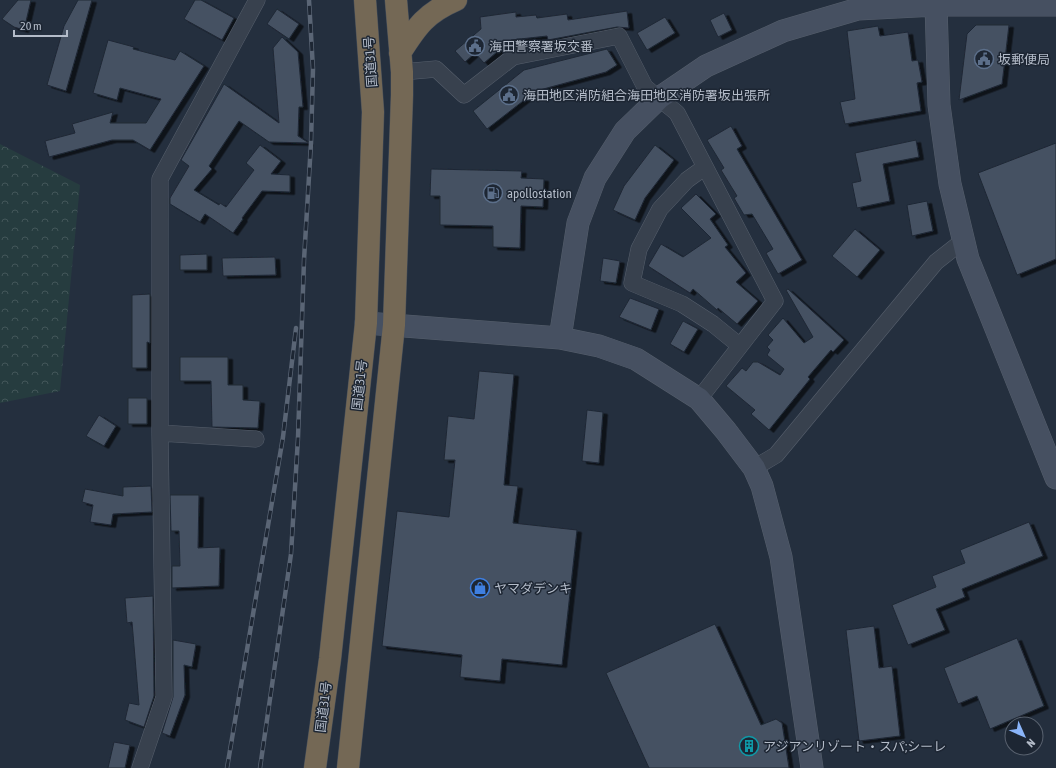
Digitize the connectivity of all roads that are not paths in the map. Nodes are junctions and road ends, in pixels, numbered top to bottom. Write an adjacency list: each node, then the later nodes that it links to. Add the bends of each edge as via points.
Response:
1 (257, 0): 16 (street, via 160,179)
2 (365, 0): 11 (highway, 国道31号, via 373,112)
3 (396, 0): 7 (highway)
4 (456, 0): 7 (highway, via 437,8 414,30)
5 (936, 3): 6 (street); 8 (street, via 858,9 783,31 706,66); 10 (street, via 939,105 950,184)
6 (1056, 5)
7 (401, 63): 8 (street, via 436,69 464,95 512,57 619,36 645,87); 12 (highway)
8 (659, 98): 9 (street, via 677,112); 13 (street, via 625,131 595,178 578,224)
9 (705, 167): 14 (street, via 775,301); 14 (street, via 687,180 660,209 639,249 632,283 682,304)
10 (964, 240): 18 (street, via 936,262 776,455); 19 (street, via 968,259 994,327)
11 (366, 323): 12 (street); 21 (highway, 国道31号, via 330,659)
12 (394, 324): 13 (street); 22 (highway)
13 (560, 338): 15 (street, via 599,346 636,359)
14 (740, 346): 15 (street)
15 (699, 399): 18 (street)
16 (160, 433): 17 (street); 20 (street, via 164,697)
17 (256, 439)
18 (754, 468): 23 (street, via 762,486 781,557)
19 (1056, 478)
20 (140, 768)
21 (315, 768)
22 (348, 768)
23 (812, 768)

